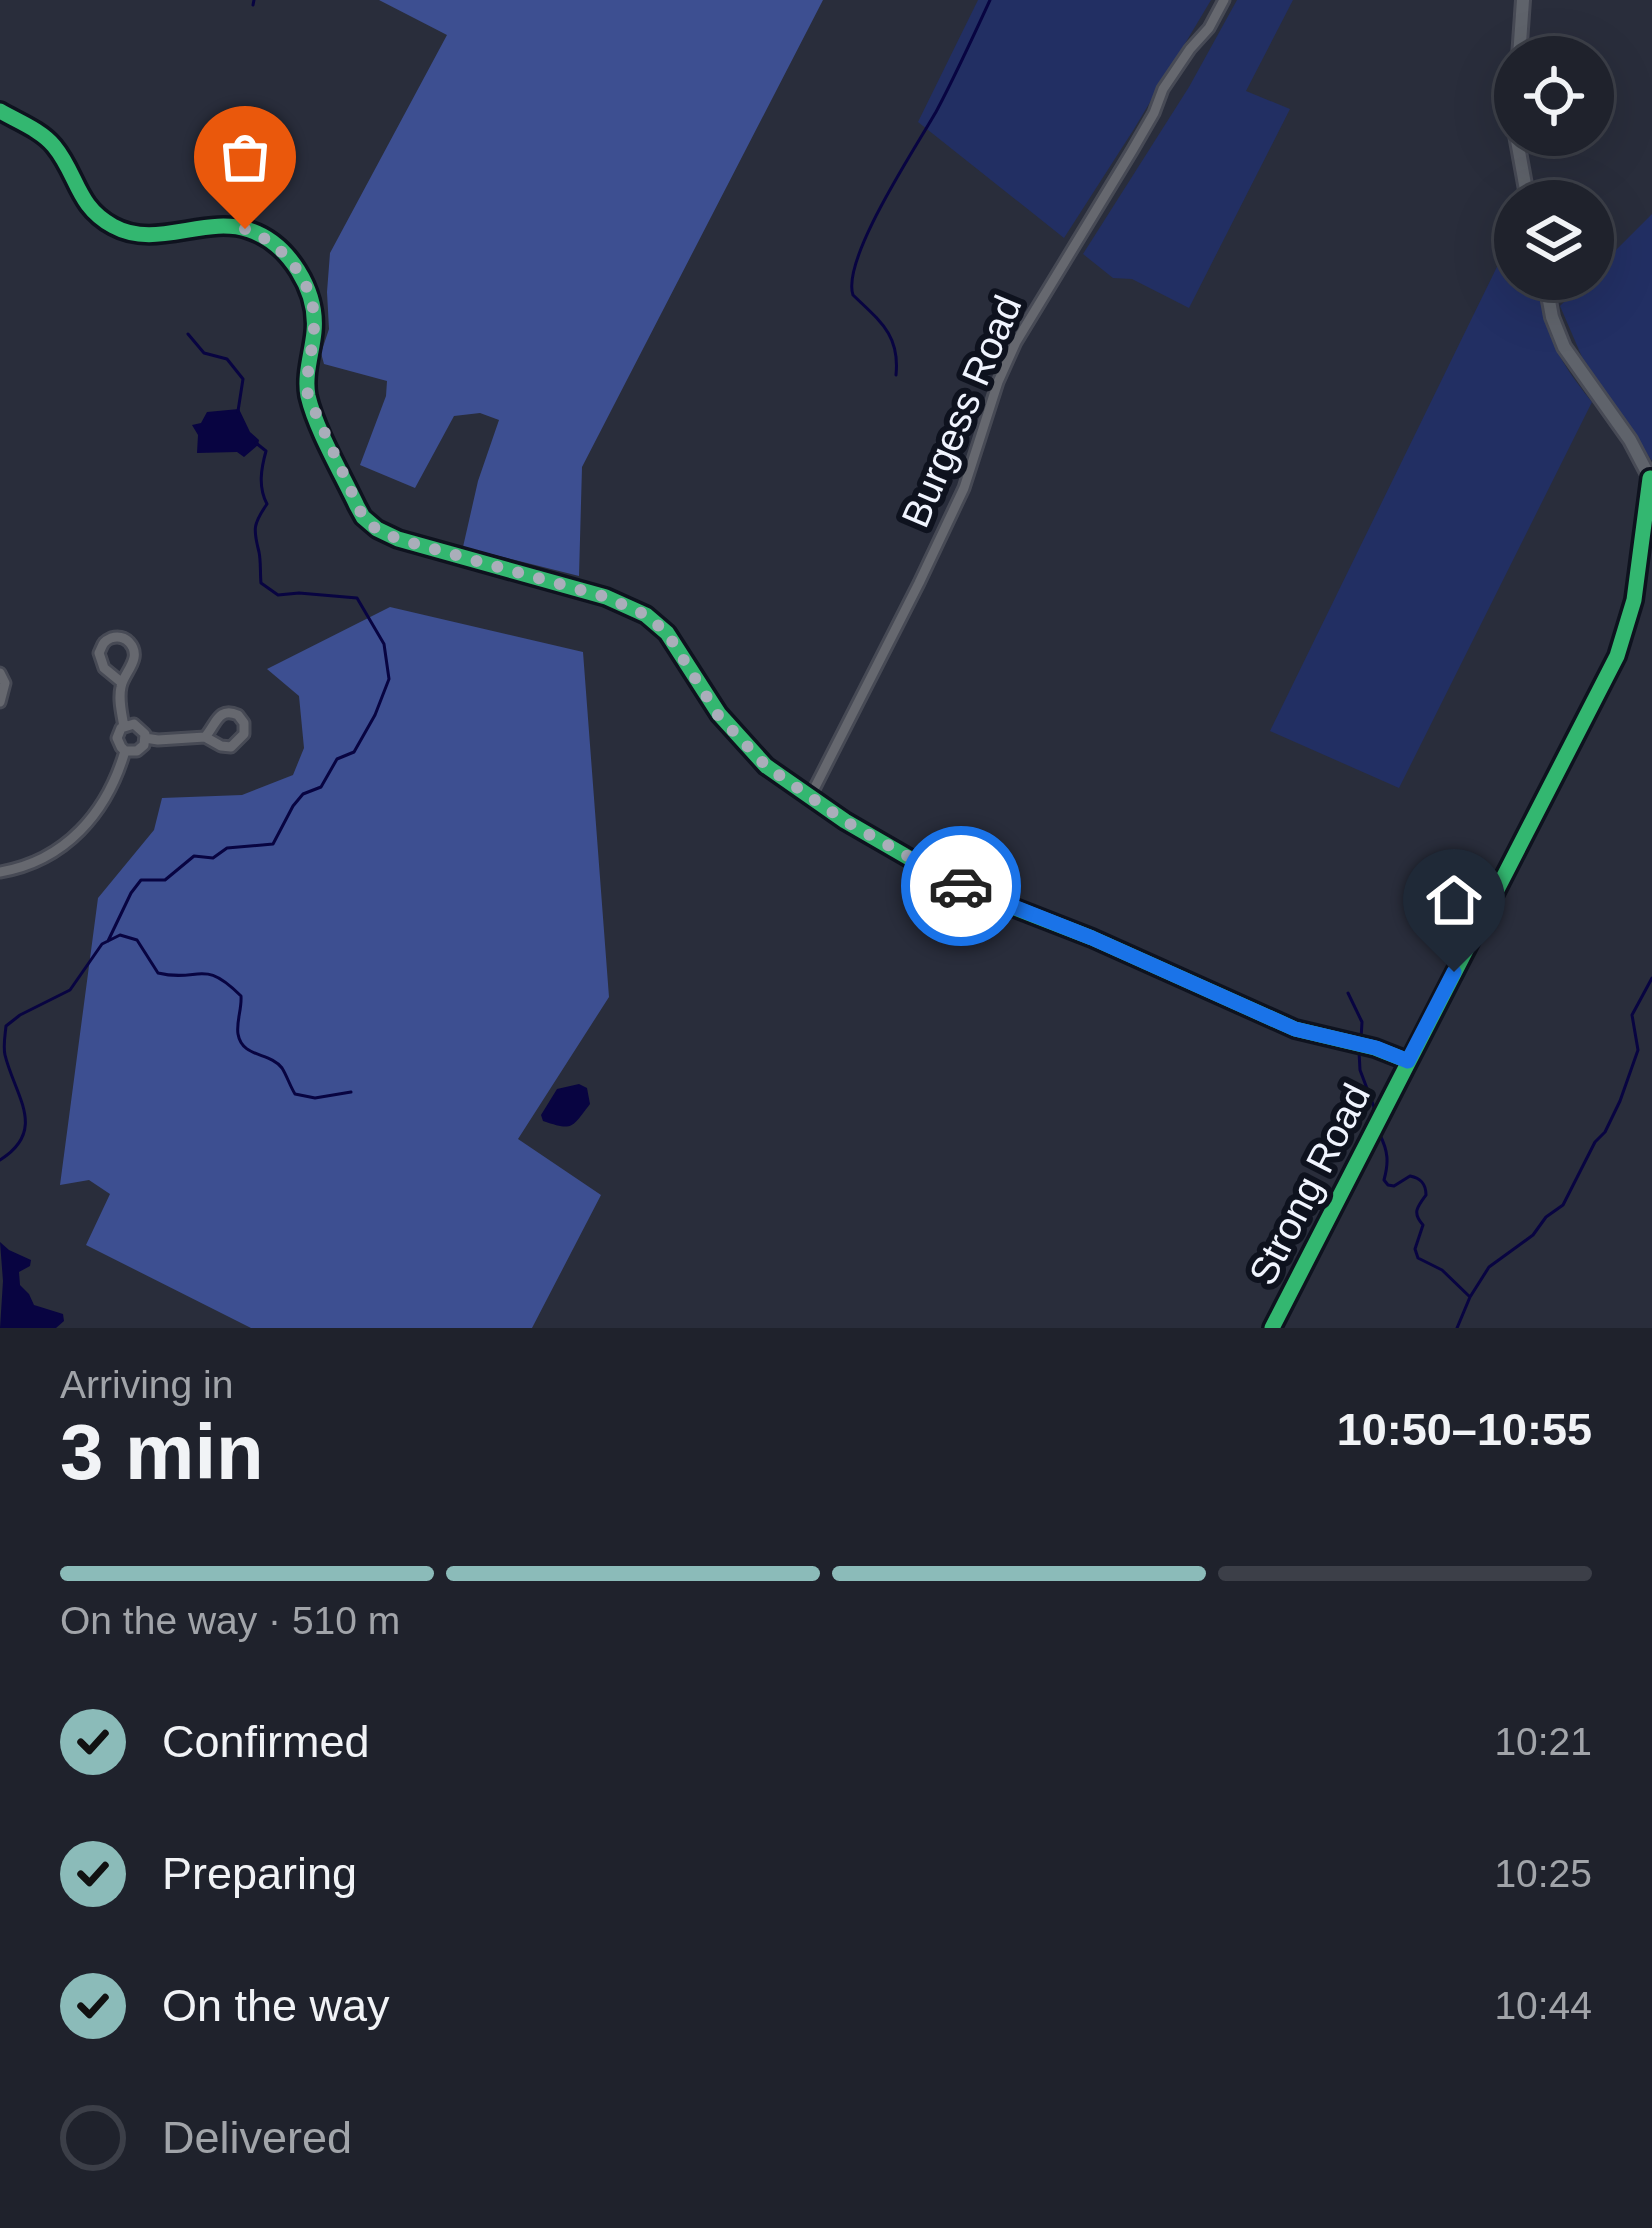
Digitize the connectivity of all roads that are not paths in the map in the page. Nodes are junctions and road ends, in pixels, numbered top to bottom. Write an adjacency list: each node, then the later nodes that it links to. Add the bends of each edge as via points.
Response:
1 (1224, 0): 14 (street, Burgess Road, via 1016,342 964,488)
2 (1523, 0): 3 (street)
3 (1520, 36)
4 (0, 111): 14 (street, via 54,145 85,203 120,230 236,227 276,245 310,298 308,396 363,517 398,539 646,615 746,746)
5 (1549, 300): 6 (street, Strong Road, via 1564,347)
6 (1651, 479): 16 (street, Strong Road, via 1634,600 1617,656)
7 (0, 674): 9 (street)
8 (121, 682): 8 (street, via 134,652 116,637 99,653); 10 (street)
9 (0, 702)
10 (124, 727): 12 (street, via 134,724); 13 (street, via 117,738)
11 (205, 737): 11 (street, via 225,712 244,723 231,747); 12 (street)
12 (145, 738): 13 (street, via 137,751)
13 (125, 751): 15 (street, via 106,801 77,833 42,861)
14 (810, 797): 16 (street, via 987,897 1295,1029)
15 (0, 872)
16 (1408, 1061): 17 (street, Strong Road)
17 (1272, 1328)

